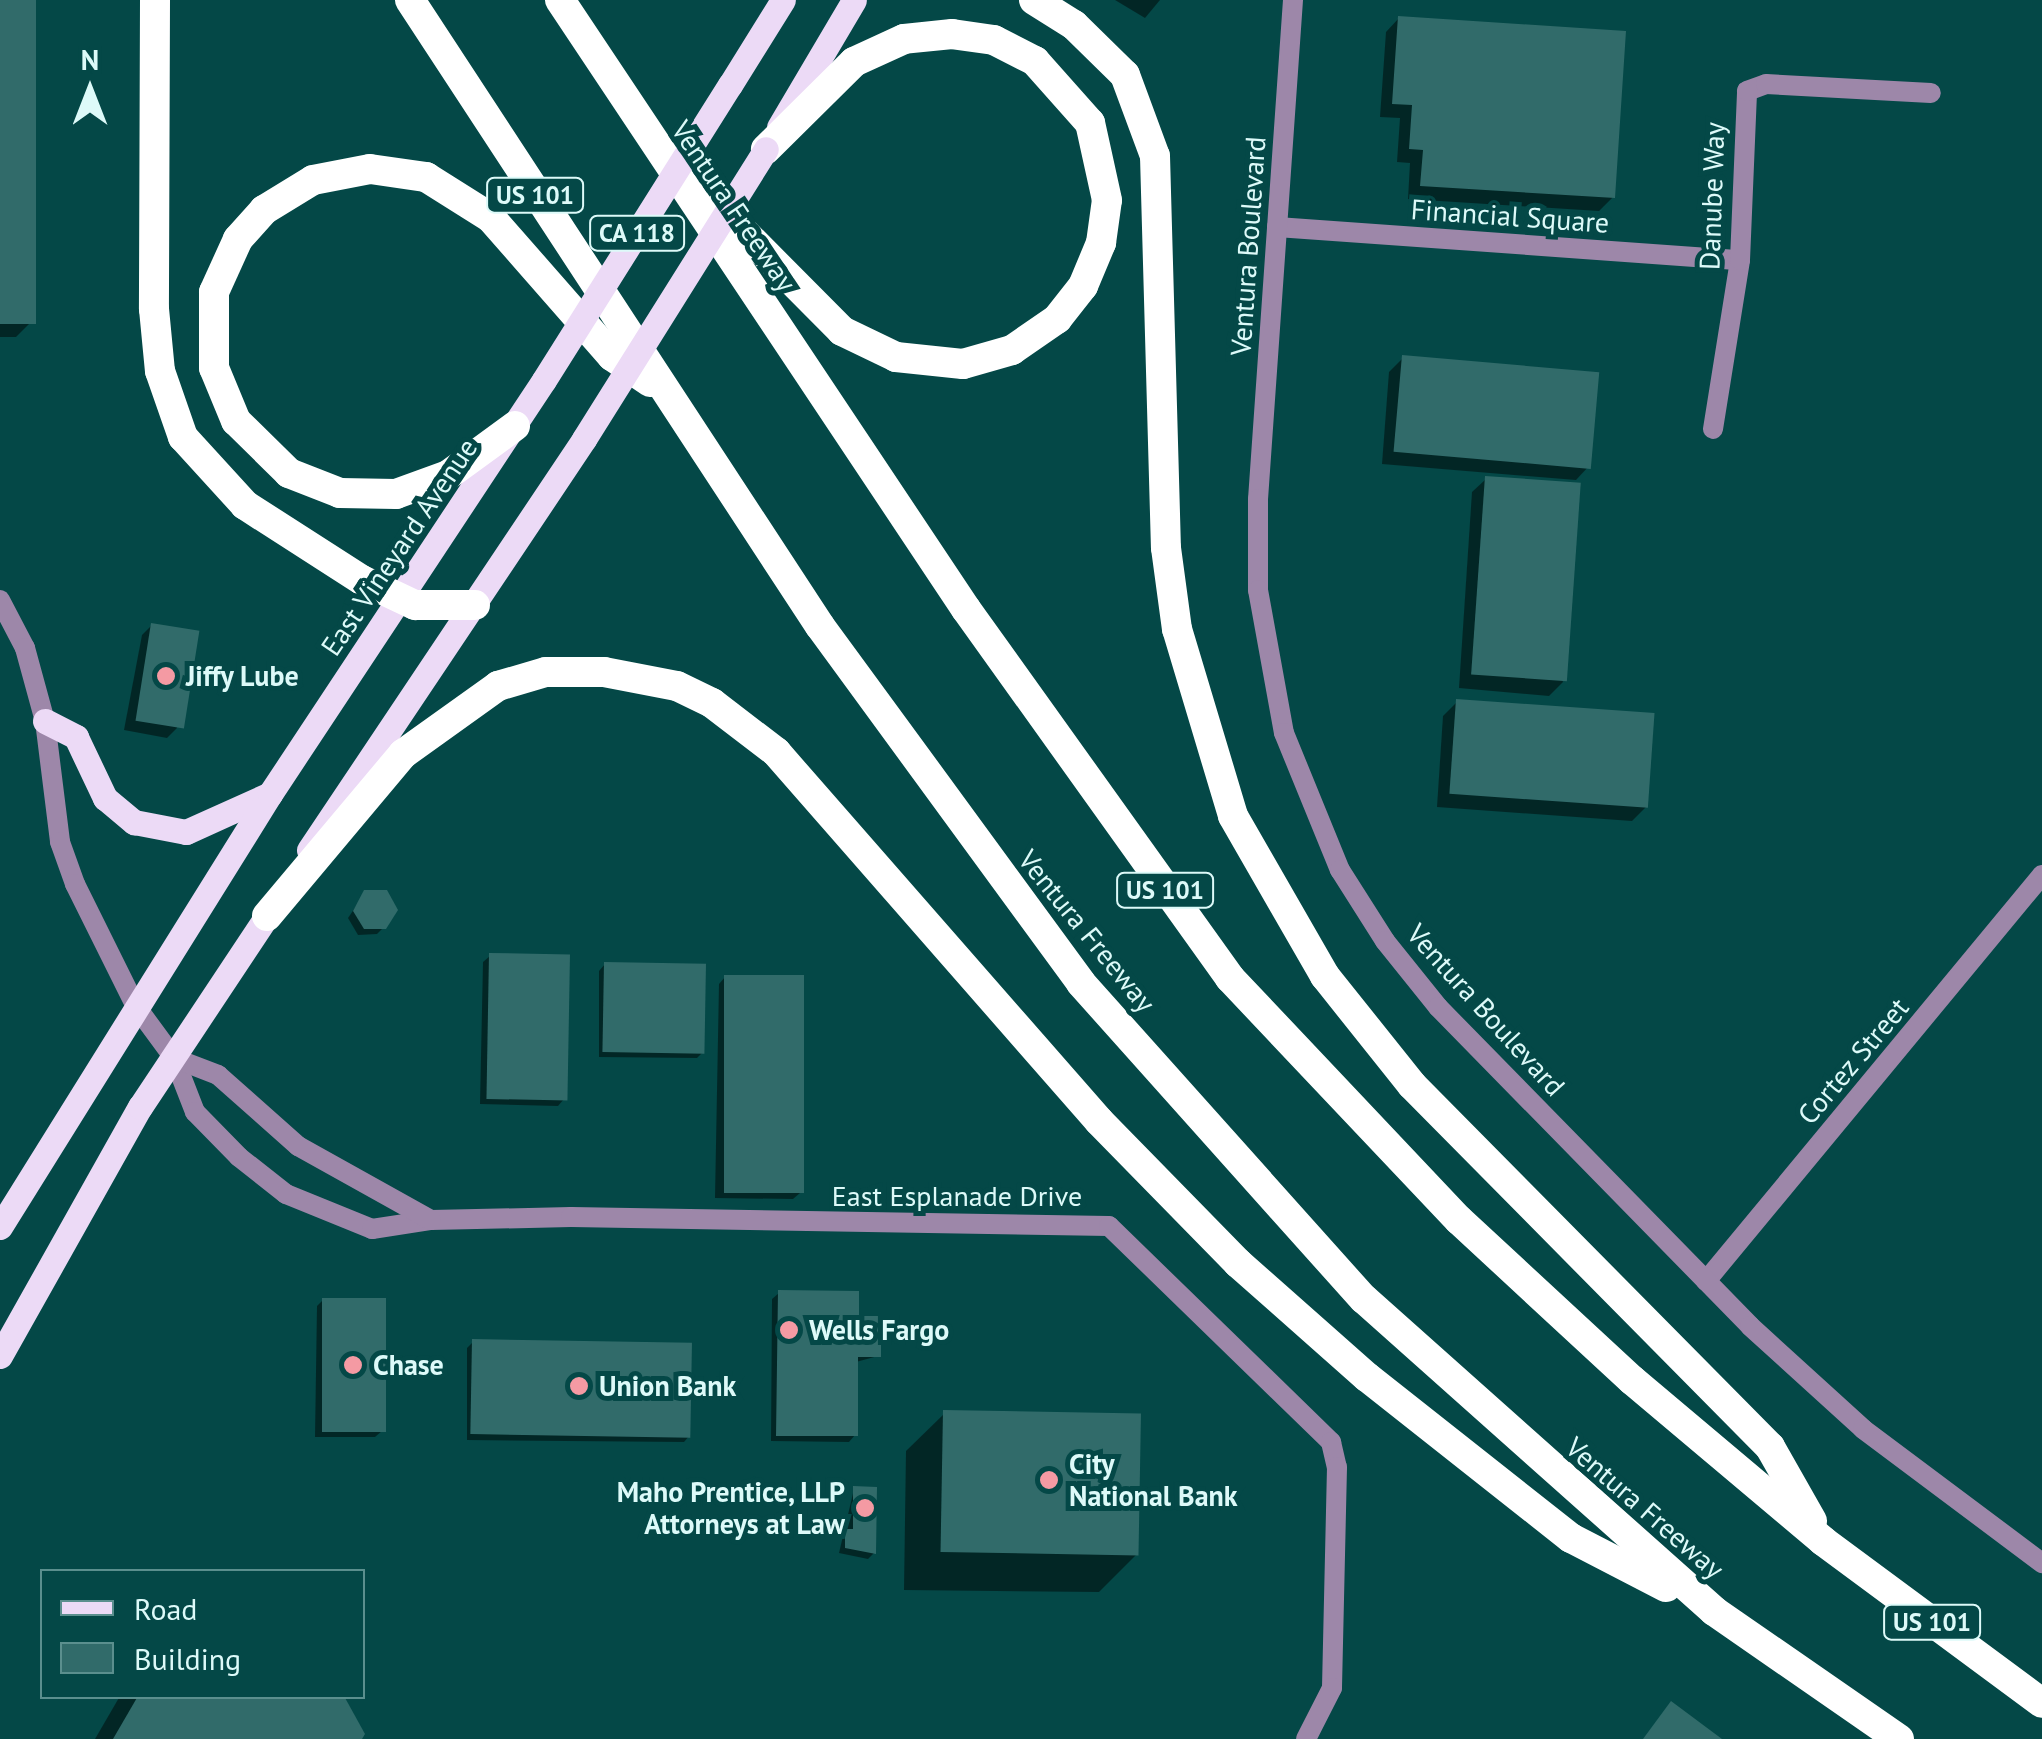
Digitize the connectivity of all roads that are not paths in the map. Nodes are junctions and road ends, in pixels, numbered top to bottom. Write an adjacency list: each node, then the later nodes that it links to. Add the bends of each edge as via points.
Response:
1 (155, 0): 17 (highway, via 154,310 169,406 196,456 244,505)
2 (410, 0): 13 (highway, Ventura Freeway / US 101)
3 (560, 0): 10 (highway, Ventura Freeway / US 101)
4 (783, 0): 14 (main road, East Vineyard Avenue / CA 118, bridge)
5 (854, 0): 9 (main road, CA 118)
6 (1034, 0): 29 (highway, via 1074,25 1125,75 1155,156 1166,548 1196,706 1233,816 1325,976 1412,1085 1770,1447)
7 (1293, 0): 11 (street, Ventura Boulevard)
8 (1931, 93): 12 (street, Danube Way, via 1750,88 1744,99)
9 (766, 149): 10 (highway, via 854,62 904,39 952,34 994,40 1035,61 1090,122 1107,200 1101,243 1084,286 1057,318 1012,350 963,364 896,358 842,331 752,233); 18 (main road, CA 118, bridge)
10 (659, 152): 29 (highway, Ventura Freeway / US 101, via 966,609 1230,978 1459,1220 1632,1380)
11 (1277, 228): 12 (street, Financial Square); 27 (street, Ventura Boulevard, via 1258,590 1272,681 1308,803 1362,908 1410,974)
12 (1740, 260): 15 (street, Danube Way)
13 (661, 390): 14 (highway, via 612,356 477,205 426,177 370,168 313,180 264,210 238,239 214,292 214,368 236,421 289,473 340,493 396,494 448,476); 31 (highway, Ventura Freeway / US 101, via 842,657 1081,983 1364,1299)
14 (515, 426): 17 (main road, East Vineyard Avenue)
15 (1712, 428)
16 (0, 600): 19 (street, via 25,648)
17 (401, 602): 18 (highway); 20 (main road, East Vineyard Avenue)
18 (475, 604): 22 (main road)
19 (44, 721): 20 (main road, via 76,738 105,798 134,822 186,832); 23 (street, via 60,842 90,922)
20 (270, 794): 23 (main road, East Vineyard Avenue)
21 (2042, 875): 27 (street, Cortez Street)
22 (268, 916): 24 (main road); 31 (highway, via 403,754 498,686 546,672 604,672 677,686 712,703 776,752 1100,1121 1238,1263 1570,1538)
23 (135, 1004): 24 (street); 26 (main road, East Vineyard Avenue)
24 (169, 1066): 25 (street, East Esplanade Drive, via 218,1075 298,1146); 25 (street, East Esplanade Drive, via 195,1112 286,1194 372,1229); 28 (main road)
25 (431, 1220): 33 (street, East Esplanade Drive, via 1109,1226 1331,1442 1332,1688)
26 (0, 1227)
27 (1706, 1281): 30 (street, Ventura Boulevard, via 1851,1419)
28 (0, 1356)
29 (1823, 1541): 32 (highway, Ventura Freeway / US 101)
30 (2042, 1563)
31 (1714, 1611): 34 (highway, Ventura Freeway / US 101)
32 (2042, 1704)
33 (1306, 1739)
34 (1899, 1739)

